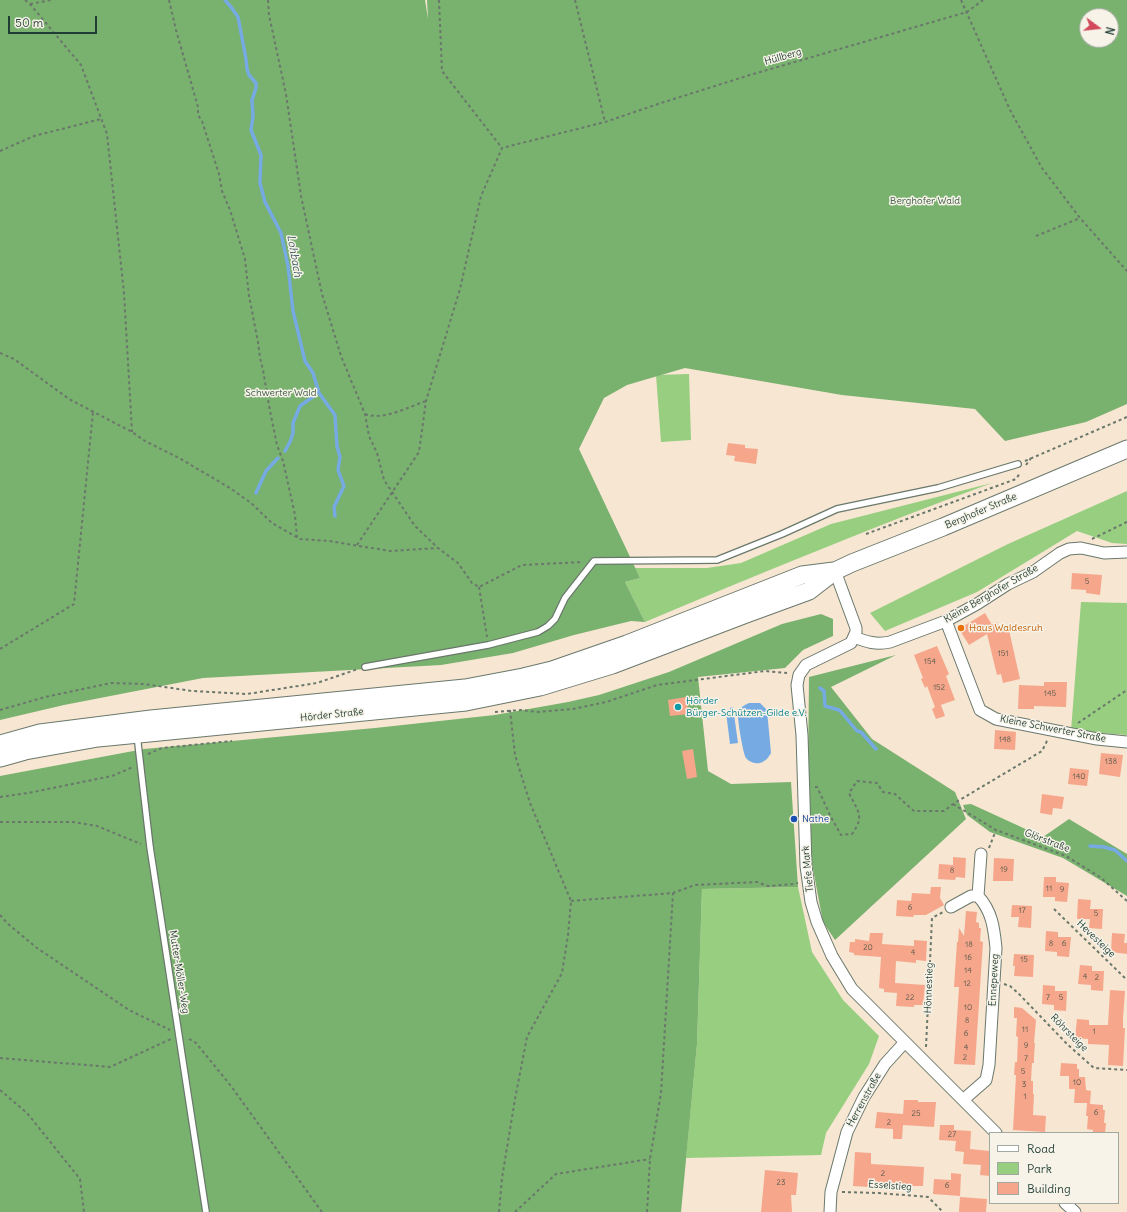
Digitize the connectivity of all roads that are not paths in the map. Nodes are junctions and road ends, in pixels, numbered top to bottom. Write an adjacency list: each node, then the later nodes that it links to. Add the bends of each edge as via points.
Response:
1 (1127, 449): 4 (main road, Berghofer Straße)
2 (1018, 464): 8 (lane, via 938,488 837,509 718,560 594,561 565,598 555,619 538,632 488,645)
3 (1127, 552): 5 (street, Kleine Berghofer Straße, via 1104,553 1081,548 1069,549)
4 (835, 571): 6 (street, via 856,628); 7 (main road, Berghofer Straße, via 809,591 746,614)
5 (946, 621): 6 (street, Kleine Berghofer Straße, via 885,643 870,643); 10 (street, Kleine Schwerter Straße, via 980,710 996,719 1097,739)
6 (854, 637): 16 (street, Tiefe Mark, via 851,643 806,665 798,675 807,880 817,922 841,973 852,989)
7 (656, 640): 9 (main road, Hörder Straße, via 575,678 491,698); 11 (main road, Hörder Straße, via 552,670 472,687 151,719 40,733)
8 (365, 667)
9 (137, 735): 12 (main road, Hörder Straße, via 62,744); 20 (lane, Mutter-Möller-Weg, via 150,847)
10 (1127, 742)
11 (0, 744)
12 (0, 758)
13 (981, 854): 14 (street)
14 (978, 896): 15 (street, via 971,896); 17 (street, Ennepeweg, via 990,913 996,948 989,1065 986,1080)
15 (951, 907)
16 (905, 1042): 17 (street, Tiefe Mark); 21 (street, Herrenstraße, via 885,1064 846,1132 831,1192)
17 (963, 1100): 18 (street, Tiefe Mark)
18 (995, 1132)
19 (1066, 1204): 22 (street)
20 (206, 1212)
21 (830, 1212)
22 (1074, 1212)

